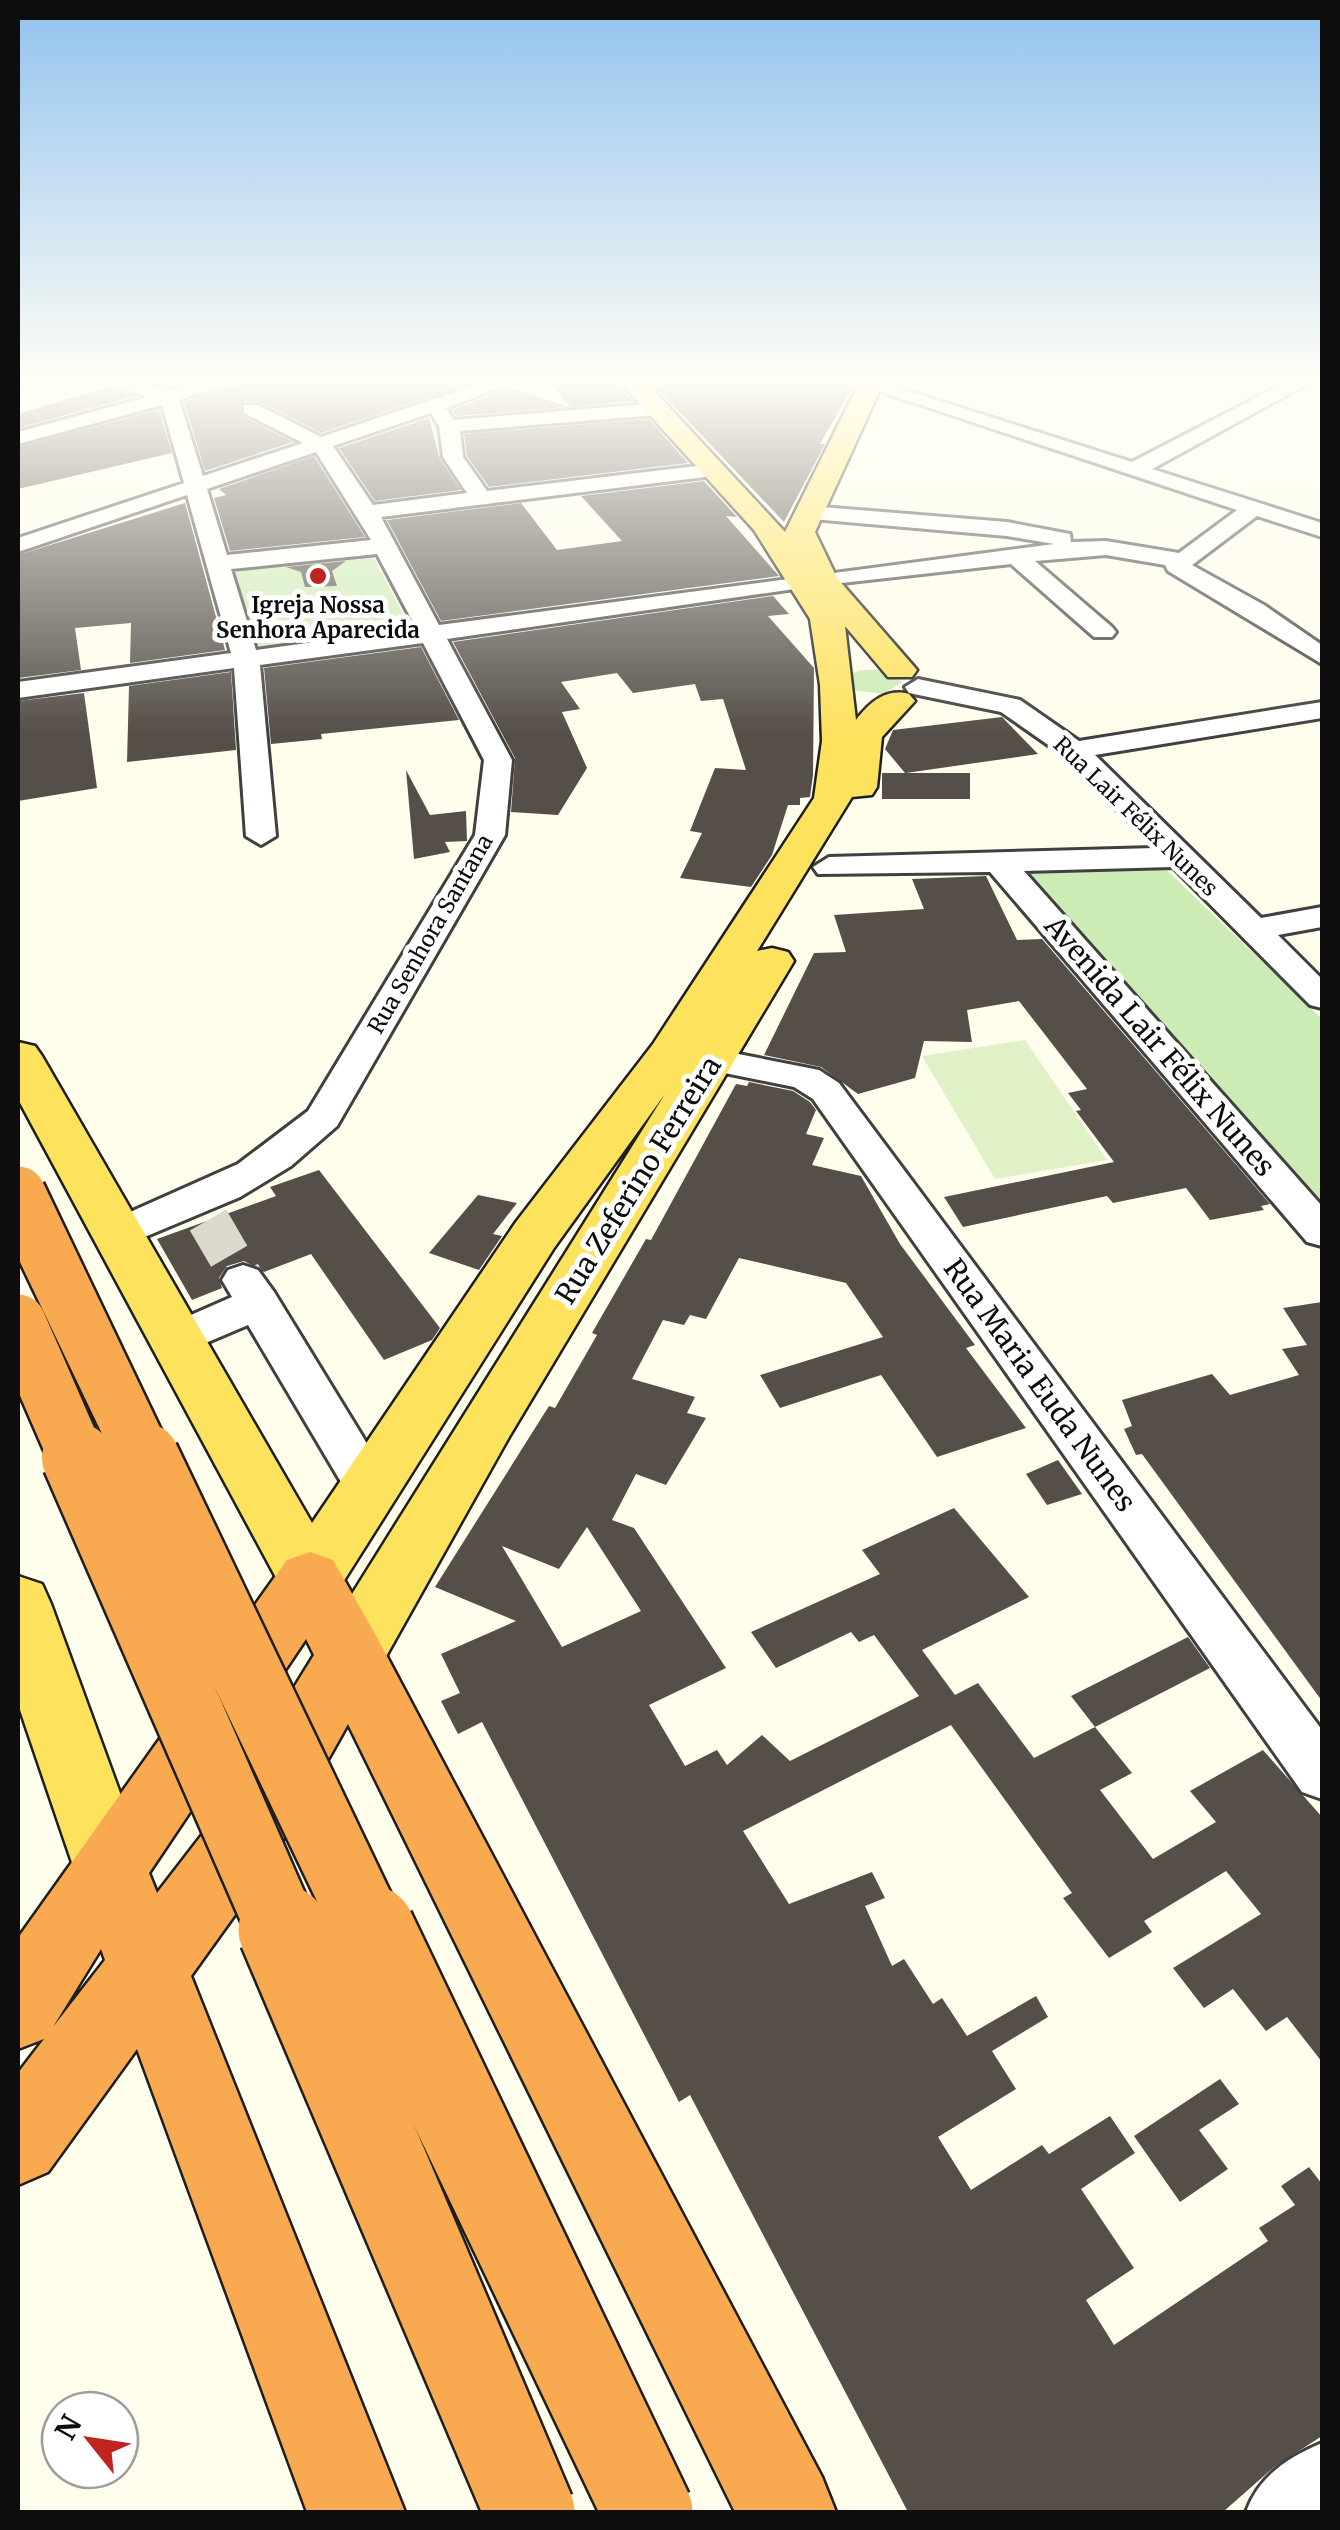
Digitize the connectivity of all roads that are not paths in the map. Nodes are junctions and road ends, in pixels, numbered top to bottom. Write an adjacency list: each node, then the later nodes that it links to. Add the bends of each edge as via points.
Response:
1 (166, 497): 13 (street)
2 (197, 497): 18 (street)
3 (357, 497): 9 (street, Rua Senhora Santana)
4 (472, 497): 9 (street)
5 (736, 497): 11 (main road)
6 (817, 497): 10 (main road)
7 (1223, 497): 8 (street)
8 (1255, 508): 12 (street); 17 (street)
9 (367, 512): 14 (street, Rua Senhora Santana)
10 (805, 522): 11 (main road); 15 (street, via 1008,529); 19 (main road, Rua Zeferino Ferreira)
11 (765, 530): 19 (main road, Rua Zeferino Ferreira)
12 (1322, 530)
13 (18, 544)
14 (384, 546): 18 (street); 23 (street, Rua Senhora Santana)
15 (1091, 548): 16 (street); 17 (street)
16 (1017, 557): 19 (street); 22 (street)
17 (1179, 560): 20 (street, via 1182,572)
18 (221, 563): 25 (street)
19 (814, 582): 23 (street); 26 (main road, Rua Zeferino Ferreira, via 833,643); 27 (main road, Rua Zeferino Ferreira)
20 (1255, 610): 21 (street); 24 (street)
21 (1322, 624)
22 (1103, 632)
23 (430, 635): 25 (street); 42 (street, Rua Senhora Santana, via 498,760 490,836 323,1118 203,1211)
24 (1322, 656)
25 (247, 662): 28 (street); 31 (street)
26 (835, 684): 27 (main road, via 860,667); 43 (main road, Rua Zeferino Ferreira, via 840,741 834,798 672,1051)
27 (905, 686): 30 (street, Rua Lair Félix Nunes, via 1010,706); 34 (main road, Rua Zeferino Ferreira, via 868,724 860,742 858,798)
28 (18, 690)
29 (1322, 710): 30 (street)
30 (1074, 750): 32 (street, Rua Lair Félix Nunes)
31 (261, 836)
32 (1184, 857): 33 (street); 36 (street, Rua Lair Félix Nunes)
33 (998, 860): 34 (street); 41 (street, Avenida Lair Félix Nunes)
34 (829, 867): 39 (main road, Rua Zeferino Ferreira)
35 (1322, 917): 36 (street)
36 (1252, 930): 37 (street, Rua Lair Félix Nunes)
37 (1322, 998)
38 (18, 1056): 42 (main road)
39 (713, 1060): 44 (main road, Rua Zeferino Ferreira); 51 (street, Rua Maria Euda Nunes, via 806,1078 826,1091)
40 (18, 1194): 59 (highway, bridge)
41 (1322, 1232)
42 (116, 1235): 46 (main road)
43 (535, 1236): 44 (main road); 47 (main road, Rua Zeferino Ferreira)
44 (594, 1248): 50 (main road, Rua Zeferino Ferreira)
45 (18, 1322): 58 (highway, bridge)
46 (176, 1340): 47 (street, via 251,1292); 48 (main road)
47 (371, 1490): 48 (main road, Rua Zeferino Ferreira)
48 (310, 1579): 50 (highway); 52 (highway)
49 (18, 1604): 52 (main road)
50 (351, 1655): 53 (highway, via 236,1852); 60 (highway)
51 (1322, 1774)
52 (109, 1867): 53 (highway); 54 (highway)
53 (148, 1972): 55 (highway); 57 (highway)
54 (18, 2009)
55 (18, 2142)
56 (1322, 2481): 61 (street)
57 (356, 2512)
58 (530, 2512)
59 (648, 2512)
60 (787, 2512)
61 (1284, 2512)

